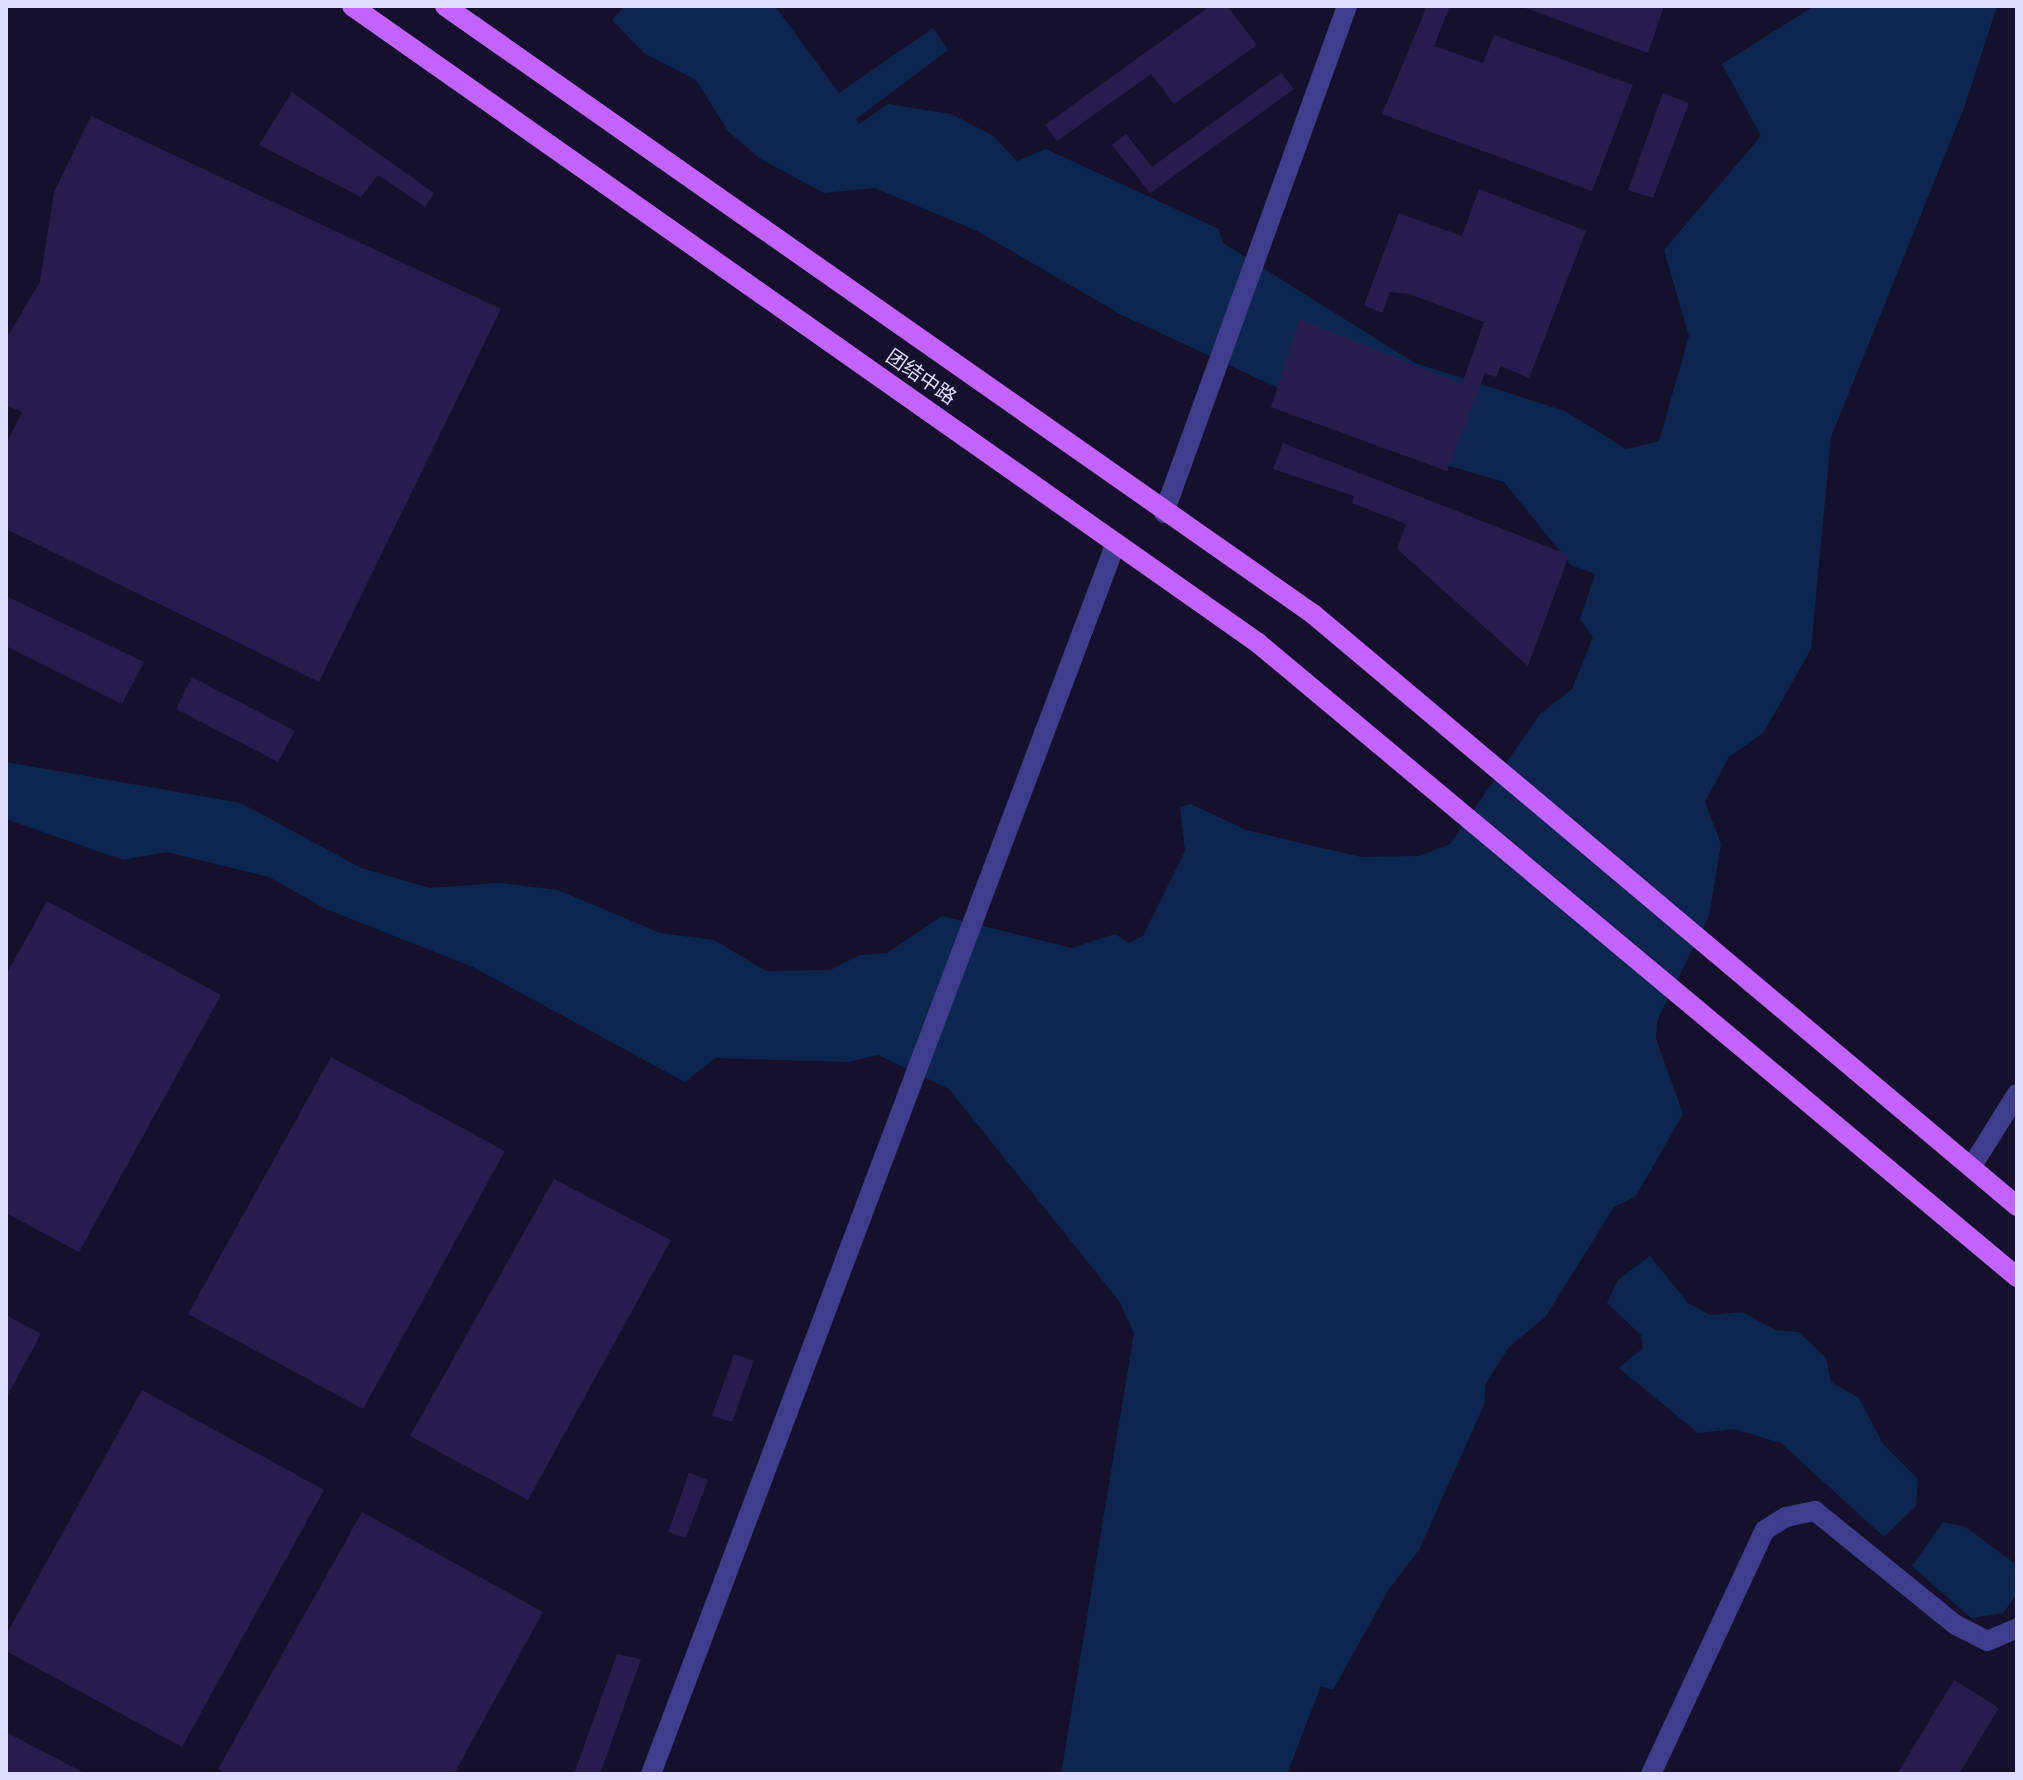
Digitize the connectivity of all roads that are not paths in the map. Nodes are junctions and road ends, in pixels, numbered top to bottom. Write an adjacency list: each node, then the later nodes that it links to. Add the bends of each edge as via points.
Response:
1 (352, 6): 5 (main road, 团结中路)
2 (445, 6): 4 (main road, 团结中路)
3 (1347, 6): 4 (street)
4 (1164, 513): 7 (main road, 团结中路, via 1313,614)
5 (1116, 543): 9 (main road, 团结中路, via 1258,643 1448,807); 11 (street)
6 (2017, 1094): 7 (street)
7 (1972, 1166): 8 (main road, 团结中路)
8 (2017, 1206)
9 (2017, 1277)
10 (2017, 1628): 12 (street, via 1987,1641 1956,1625 1815,1511 1786,1517 1765,1530)
11 (651, 1774)
12 (1651, 1774)

